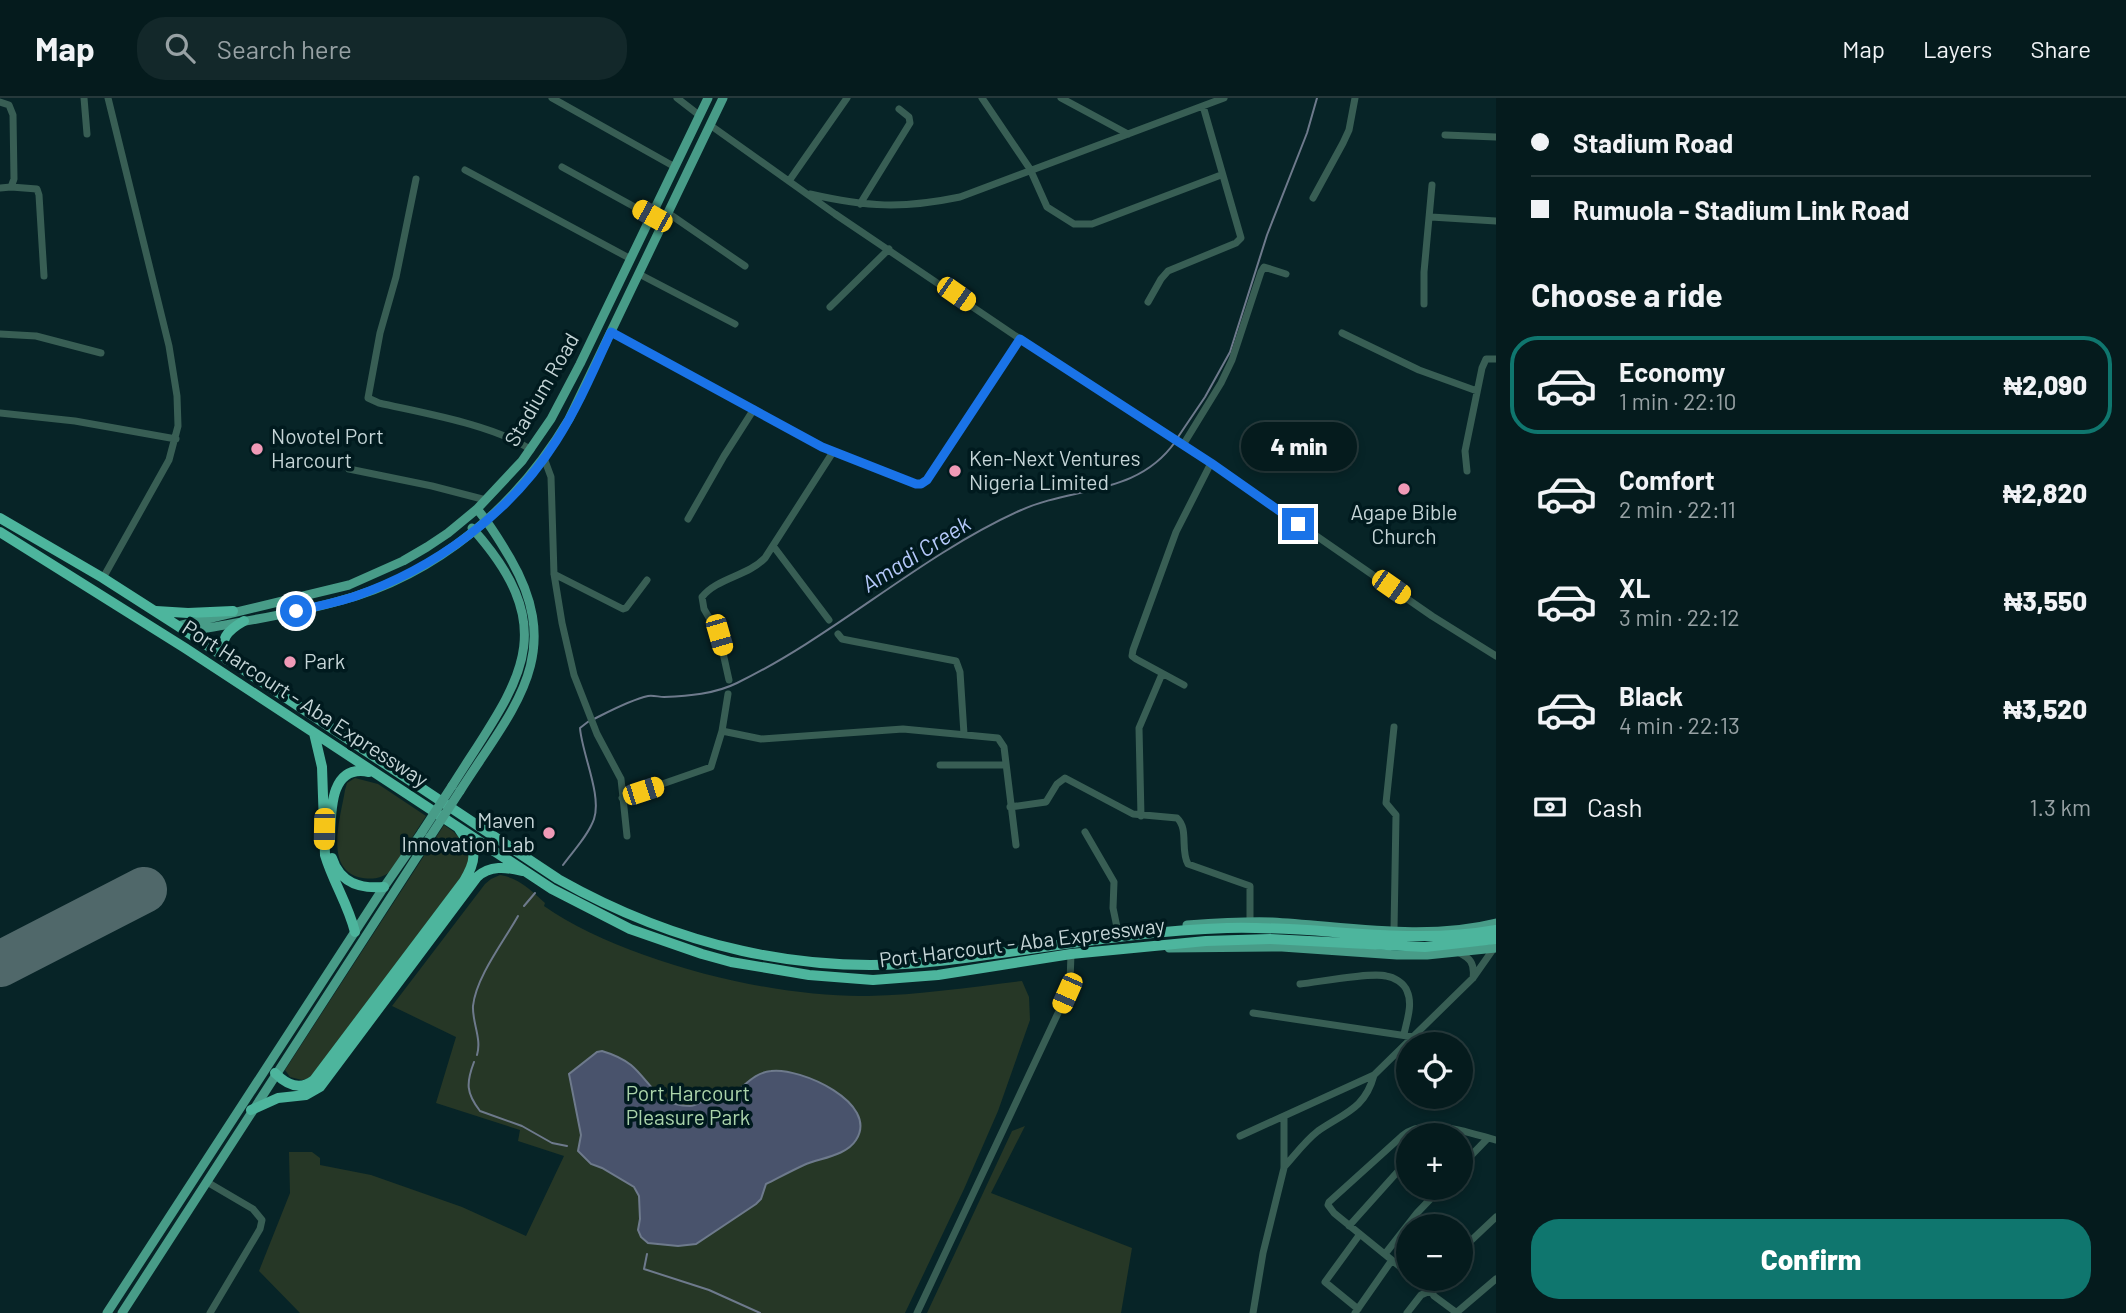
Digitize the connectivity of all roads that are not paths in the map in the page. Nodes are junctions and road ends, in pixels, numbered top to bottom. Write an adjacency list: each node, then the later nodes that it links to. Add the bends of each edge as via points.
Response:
1 (84, 98): 17 (street)
2 (108, 98): 59 (street, via 169,345 177,396)
3 (552, 98): 22 (street)
4 (677, 98): 15 (street)
5 (708, 98): 15 (main road, Stadium Road)
6 (723, 98): 16 (main road, Stadium Road)
7 (847, 98): 27 (street)
8 (982, 98): 23 (street)
9 (1061, 98): 18 (street)
10 (1224, 98): 13 (street)
11 (1355, 98): 32 (street, via 1349,130)
12 (0, 102): 29 (street, via 9,105 13,114)
13 (1203, 106): 18 (street); 25 (street)
14 (899, 110): 34 (street, via 910,123)
15 (699, 115): 22 (main road, Stadium Road)
16 (710, 125): 27 (street); 35 (main road, Stadium Road)
17 (87, 134)
18 (1128, 134): 23 (street)
19 (1445, 135): 20 (street)
20 (1496, 137)
21 (562, 167): 37 (street)
22 (675, 167): 37 (main road, Stadium Road)
23 (1030, 169): 25 (street, via 1047,206 1080,225); 34 (street, via 960,197 928,204)
24 (465, 170): 41 (street)
25 (1221, 175): 46 (street, via 1242,234 1240,241 1168,271)
26 (415, 179): 61 (street, via 368,397 477,427)
27 (789, 181): 31 (street)
28 (1432, 185): 38 (street)
29 (11, 187): 30 (street); 45 (street, via 37,189)
30 (0, 188)
31 (807, 194): 33 (street); 36 (street)
32 (1313, 198)
33 (849, 203): 34 (street); 36 (street)
34 (860, 204)
35 (668, 213): 42 (street); 43 (main road, Stadium Road)
36 (835, 214): 40 (street)
37 (652, 216): 41 (main road, Stadium Road)
38 (1431, 217): 39 (street); 47 (street)
39 (1496, 221)
40 (888, 249): 48 (street); 53 (street)
41 (631, 259): 61 (main road, Stadium Road, via 576,373)
42 (746, 266)
43 (639, 274): 49 (street); 50 (main road, Stadium Road)
44 (1286, 274): 60 (street, via 1264,267 1232,360)
45 (44, 276)
46 (1148, 302)
47 (1424, 304)
48 (830, 307)
49 (735, 324)
50 (611, 332): 57 (street); 63 (main road, Stadium Road, via 569,419)
51 (1342, 333): 56 (street, via 1419,370)
52 (0, 334): 54 (street, via 36,336)
53 (1020, 339): 60 (street); 62 (street, via 921,484)
54 (101, 354)
55 (1496, 359): 56 (street, via 1484,361)
56 (1477, 391): 66 (street, via 1465,451)
57 (754, 409): 62 (street); 71 (street)
58 (0, 413): 59 (street)
59 (176, 439): 77 (street, via 169,460)
60 (1182, 444): 64 (street)
61 (531, 450): 67 (main road, Stadium Road)
62 (833, 452): 75 (street)
63 (544, 458): 72 (main road, Stadium Road); 76 (street, via 551,477)
64 (1211, 463): 86 (street); 88 (street, via 1175,532 1133,650 1132,656)
65 (348, 469): 67 (street)
66 (1467, 471)
67 (486, 500): 68 (main road, Stadium Road)
68 (477, 509): 70 (main road, Stadium Road); 72 (main road)
69 (0, 518): 77 (highway, Port Harcourt - Aba Expressway)
70 (465, 519): 73 (main road); 80 (main road, Stadium Road, via 403,561 349,585)
71 (688, 519)
72 (487, 521): 73 (main road, Stadium Road); 99 (main road, via 530,601 535,648 519,696)
73 (475, 531): 82 (main road, Stadium Road, via 417,568 362,594); 99 (main road, via 514,585 524,618 525,643 507,698)
74 (0, 532): 94 (highway, Port Harcourt - Aba Expressway)
75 (774, 547): 81 (street); 89 (street, via 761,562 702,597 719,635)
76 (554, 574): 78 (street, via 623,608); 100 (street, via 574,675 621,779)
77 (103, 578): 79 (highway, Port Harcourt - Aba Expressway)
78 (647, 580)
79 (153, 610): 80 (highway); 83 (highway, Port Harcourt - Aba Expressway)
80 (233, 611): 83 (main road, Stadium Road)
81 (829, 620)
82 (244, 621): 84 (main road, Stadium Road); 87 (highway, via 224,637)
83 (178, 626): 84 (highway, Port Harcourt - Aba Expressway)
84 (187, 632): 87 (highway, Port Harcourt - Aba Expressway)
85 (838, 634): 95 (street, via 842,639 956,661)
86 (1496, 656)
87 (227, 660): 115 (highway, Port Harcourt - Aba Expressway, via 558,879 671,932 735,950 848,965 939,961)
88 (1162, 674): 90 (street); 102 (street, via 1139,728)
89 (729, 680)
90 (1185, 685)
91 (728, 694): 93 (street)
92 (1394, 727): 112 (street, via 1386,803 1396,814)
93 (722, 731): 95 (street, via 761,739 904,729); 100 (street, via 707,770)
94 (314, 733): 98 (highway, Port Harcourt - Aba Expressway); 114 (highway, via 322,768 325,855)
95 (964, 734): 97 (street, via 1002,741)
96 (940, 765): 97 (street)
97 (1006, 765): 101 (street)
98 (375, 773): 103 (highway, Port Harcourt - Aba Expressway); 109 (highway, via 354,770 339,782 331,821 331,853 345,880 367,888)
99 (456, 788): 105 (main road, bridge)
100 (622, 798): 106 (street)
101 (1010, 807): 102 (street, via 1046,802 1065,778); 107 (street)
102 (1140, 816): 111 (street, via 1177,818 1183,826 1188,864 1248,884)
103 (457, 826): 108 (highway, Port Harcourt - Aba Expressway); 127 (highway, via 474,850 464,881 314,1080 297,1086)
104 (1084, 832): 115 (street, via 1114,882 1113,908)
105 (426, 835): 109 (main road); 127 (main road)
106 (627, 836)
107 (1016, 845)
108 (529, 873): 119 (highway, Port Harcourt - Aba Expressway, via 577,904 652,938 731,962 809,975 905,978); 129 (highway, via 500,867 483,872 320,1087)
109 (384, 887): 114 (main road)
110 (1496, 923): 112 (main road)
111 (1248, 929): 112 (main road); 113 (highway, via 1401,937); 115 (highway, Port Harcourt - Aba Expressway); 116 (highway, via 1401,947); 117 (highway, Port Harcourt - Aba Expressway)
112 (1394, 930)
113 (1496, 930)
114 (355, 932): 153 (main road)
115 (1124, 936)
116 (1495, 945): 118 (main road); 120 (street)
117 (1146, 947): 118 (main road, via 1283,947 1397,955); 119 (highway, Port Harcourt - Aba Expressway)
118 (1457, 952): 120 (street, via 1472,962)
119 (1071, 954): 156 (street, via 1067,993)
120 (1473, 978): 124 (street)
121 (1300, 984): 123 (street, via 1385,975 1398,980 1409,997)
122 (1254, 1013): 125 (street)
123 (1405, 1032)
124 (1418, 1032)
125 (1396, 1033)
126 (1396, 1054): 128 (street)
127 (275, 1073): 129 (main road)
128 (1374, 1075): 130 (street); 136 (street, via 1359,1103 1318,1131)
129 (251, 1110): 138 (main road)
130 (1284, 1117): 132 (street); 136 (street)
131 (1473, 1135): 133 (street)
132 (1240, 1136)
133 (1492, 1139): 135 (street)
134 (1396, 1142): 141 (street, via 1329,1202 1331,1210)
135 (1473, 1156)
136 (1284, 1168): 157 (street)
137 (1396, 1174): 141 (street)
138 (207, 1182): 150 (street, via 253,1209 262,1220); 154 (main road)
139 (1429, 1200): 144 (street)
140 (1496, 1217): 143 (street)
141 (1349, 1226): 142 (street)
142 (1360, 1234): 144 (street); 151 (street, via 1325,1282)
143 (1473, 1239)
144 (1385, 1254): 145 (street)
145 (1392, 1260): 146 (street); 151 (street)
146 (1396, 1263)
147 (1496, 1279): 152 (street)
148 (1425, 1291): 158 (street)
149 (1436, 1291): 152 (street)
150 (212, 1310): 155 (street)
151 (1357, 1311)
152 (1455, 1312)
153 (107, 1313)
154 (122, 1313)
155 (220, 1313)
156 (917, 1313)
157 (1252, 1313)
158 (1407, 1313)

